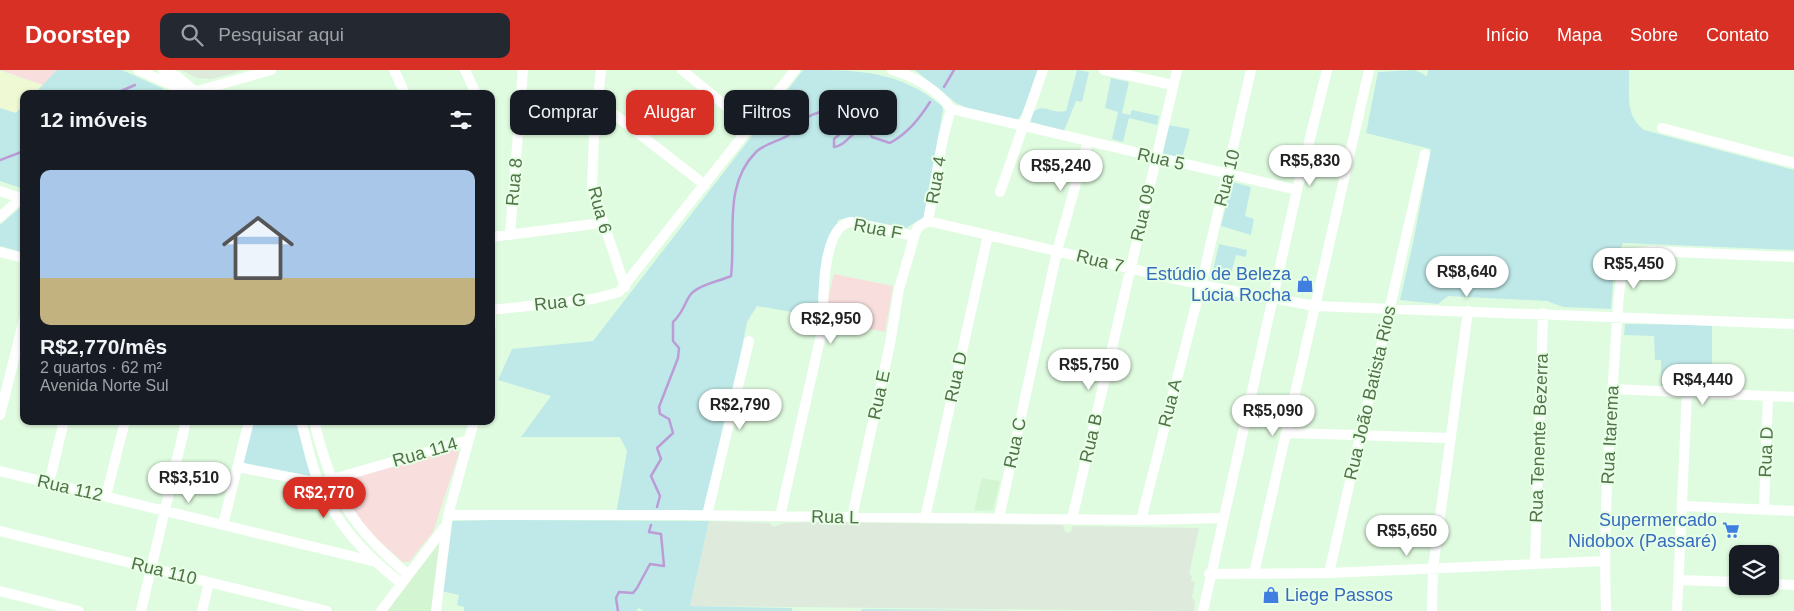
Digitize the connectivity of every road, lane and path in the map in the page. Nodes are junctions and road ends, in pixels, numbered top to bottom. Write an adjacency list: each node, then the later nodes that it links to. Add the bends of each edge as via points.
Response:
1 (138, 70): 18 (street)
2 (163, 70): 19 (street, via 178,77)
3 (271, 70): 20 (street)
4 (394, 70): 21 (street)
5 (465, 70): 22 (street)
6 (523, 70): 46 (street, Rua 8)
7 (601, 70): 23 (street, Rua 6)
8 (682, 70): 25 (street)
9 (795, 70): 24 (street)
10 (892, 70): 26 (street, via 914,78 945,100)
11 (1043, 70): 28 (street)
12 (1104, 70): 17 (street)
13 (1177, 70): 17 (street, Rua 09)
14 (1252, 70): 36 (street, Rua 10)
15 (1327, 70): 38 (street)
16 (1369, 70): 58 (street)
17 (1173, 86): 34 (street, Rua 09)
18 (179, 90)
19 (191, 90)
20 (204, 90)
21 (402, 90)
22 (474, 90)
23 (598, 90)
24 (779, 90)
25 (724, 105)
26 (951, 109): 28 (street, Rua 5); 44 (street, Rua 4)
27 (616, 116): 37 (street)
28 (1023, 126): 32 (street, Rua 5); 40 (street)
29 (1662, 128): 35 (street)
30 (595, 135): 45 (street, Rua 6, via 592,178)
31 (743, 135): 37 (street)
32 (1088, 141): 34 (street, Rua 5); 50 (street)
33 (1424, 154): 59 (street, Rua João Batista Rios)
34 (1156, 158): 36 (street, Rua 5); 54 (street, Rua 09)
35 (1794, 162)
36 (1228, 175): 38 (street, Rua 5); 55 (street, Rua 10)
37 (705, 185): 56 (street)
38 (1297, 190): 57 (street)
39 (0, 191): 41 (street)
40 (1000, 192)
41 (20, 196)
42 (20, 198): 43 (street)
43 (0, 217)
44 (928, 221): 47 (street, Rua 7); 49 (street, Rua E, via 918,227)
45 (602, 223): 46 (street); 56 (street, Rua 6)
46 (510, 234): 48 (street)
47 (988, 235): 50 (street, Rua 7); 97 (street, Rua D)
48 (495, 236)
49 (914, 236): 95 (street, Rua F, via 851,222 842,224 834,234 821,295 822,326); 96 (street, Rua E, via 899,289 883,379)
50 (1058, 251): 54 (street, Rua 7); 98 (street, Rua C)
51 (0, 252): 52 (street)
52 (20, 257)
53 (1794, 257): 63 (street, Rua Itarema, via 1632,253 1625,260)
54 (1130, 269): 55 (street, Rua 7); 100 (street, Rua B)
55 (1201, 285): 57 (street, Rua 7); 101 (street, Rua A)
56 (625, 287): 60 (street, Rua G, via 610,296 593,299)
57 (1272, 300): 58 (street, Rua 7); 99 (street)
58 (1315, 306): 59 (street, Rua 7); 79 (street)
59 (1389, 308): 61 (street, Rua 7); 80 (street, Rua João Batista Rios)
60 (495, 309)
61 (1468, 311): 62 (street, Rua 7); 81 (street)
62 (1543, 313): 63 (street, Rua 7); 107 (street, Rua Tenente Bezerra)
63 (1618, 317): 64 (street, Rua 7); 67 (street, Rua Itarema)
64 (1794, 324)
65 (20, 335): 71 (street)
66 (749, 341): 94 (street)
67 (1612, 390): 68 (street); 106 (street, Rua Itarema)
68 (1687, 393): 69 (street); 89 (street)
69 (1768, 396): 70 (street); 90 (street, Rua D)
70 (1794, 397)
71 (0, 415)
72 (63, 425): 86 (street)
73 (124, 425): 88 (street)
74 (185, 425): 91 (street)
75 (248, 425): 83 (street)
76 (302, 425): 87 (street)
77 (316, 425): 85 (street)
78 (473, 425): 82 (street)
79 (1287, 433): 80 (street); 110 (street)
80 (1361, 435): 81 (street); 111 (street, Rua João Batista Rios)
81 (1451, 438): 109 (street)
82 (468, 440): 85 (street, Rua 114); 93 (street)
83 (238, 467): 87 (street, Rua 114); 102 (street)
84 (0, 471): 86 (street, Rua 112)
85 (332, 479): 87 (street, Rua 114); 113 (street, via 358,527)
86 (49, 483): 88 (street, Rua 112)
87 (319, 483): 105 (street, via 344,526)
88 (106, 496): 91 (street, Rua 112)
89 (1682, 506): 90 (street); 114 (street)
90 (1764, 509): 92 (street)
91 (164, 510): 102 (street, Rua 112); 108 (street)
92 (1794, 511)
93 (448, 515): 94 (street, Rua L); 103 (street)
94 (707, 516): 95 (street, Rua L)
95 (780, 516): 96 (street, Rua L)
96 (852, 517): 97 (street, Rua L)
97 (925, 518): 98 (street, Rua L)
98 (999, 518): 100 (street, Rua L)
99 (1222, 518): 101 (street, Rua L); 112 (street)
100 (1072, 519): 101 (street, Rua L)
101 (1141, 520)
102 (223, 525): 105 (street, Rua 112)
103 (445, 528): 113 (street); 126 (street)
104 (0, 531): 108 (street, Rua 110)
105 (372, 561): 113 (street)
106 (1604, 561): 107 (street); 128 (street, Rua Itarema)
107 (1535, 563): 109 (street)
108 (151, 568): 116 (street, Rua 110); 122 (street)
109 (1433, 568): 111 (street); 120 (street)
110 (1254, 573): 111 (street); 112 (street)
111 (1329, 573)
112 (1209, 574): 127 (street)
113 (404, 579): 125 (street)
114 (1679, 580): 115 (street); 129 (street)
115 (1729, 582)
116 (209, 583): 123 (street); 124 (street, Rua 110)
117 (1779, 584): 118 (street)
118 (1794, 584)
119 (0, 591): 121 (street)
120 (1432, 610)
121 (79, 611)
122 (141, 611)
123 (202, 611)
124 (327, 611)
125 (381, 611)
126 (436, 611)
127 (1203, 611)
128 (1606, 611)
129 (1677, 611)

